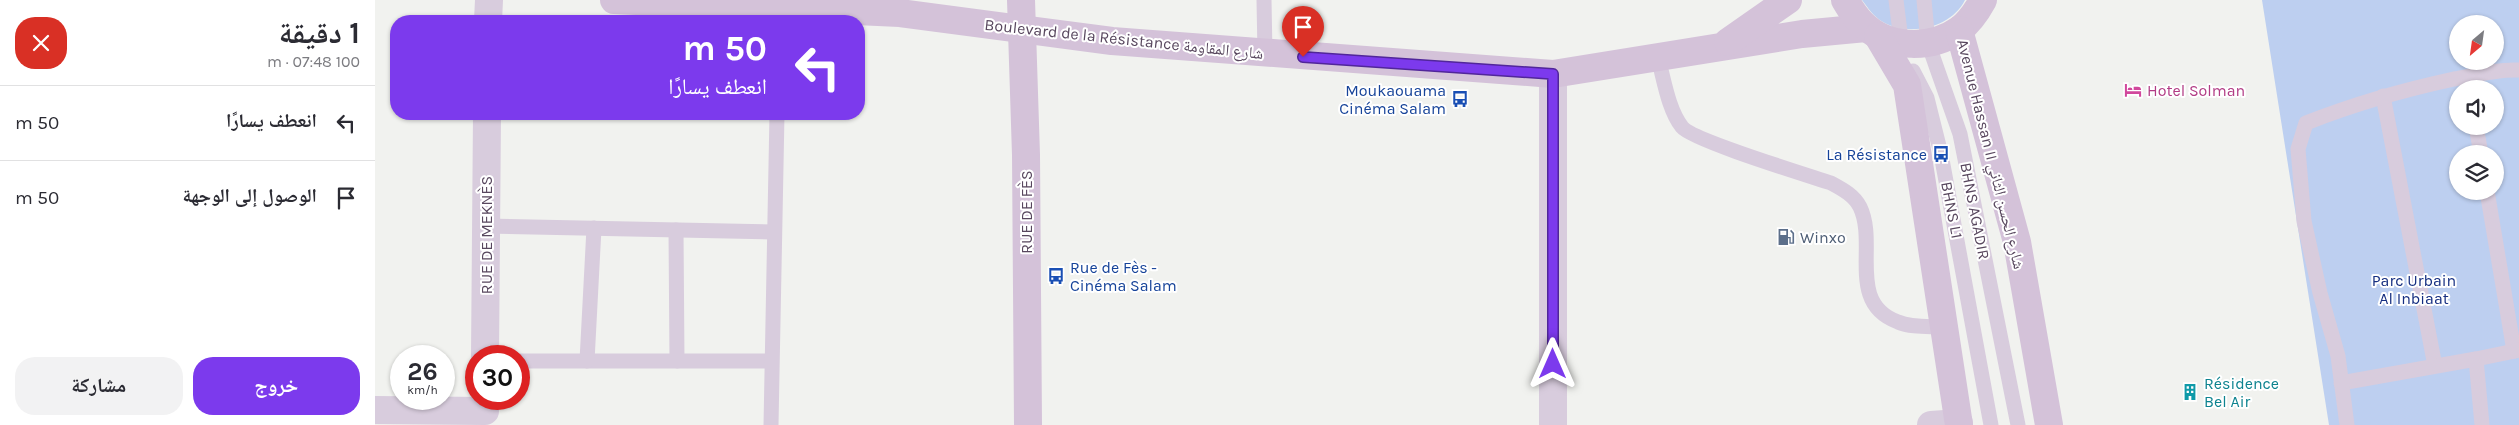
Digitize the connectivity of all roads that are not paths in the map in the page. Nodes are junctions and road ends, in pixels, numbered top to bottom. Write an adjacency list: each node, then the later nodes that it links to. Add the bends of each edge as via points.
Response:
1 (489, 0): 11 (street)
2 (614, 0): 10 (street, Boulevard de la Résistance شارع المقاومة)
3 (1021, 0): 13 (street, RUE DE FÈS)
4 (1264, 0): 17 (lane)
5 (1788, 0): 16 (street, Boulevard de la Résistance شارع المقاومة)
6 (1845, 0): 14 (street, via 1856,18)
7 (1896, 0): 14 (lane, BHNS L1)
8 (1924, 0): 15 (lane, BHNS AGADIR)
9 (2001, 0): 12 (street)
10 (788, 9): 13 (street, Boulevard de la Résistance شارع المقاومة, via 899,13)
11 (488, 15)
12 (1972, 15): 15 (street); 50 (street, Avenue Hassan II شارع الحسن الثاني)
13 (1021, 30): 17 (street, Boulevard de la Résistance شارع المقاومة); 45 (street, RUE DE FÈS, via 1026,155)
14 (1881, 36): 15 (street, Boulevard de la Résistance شارع المقاومة); 16 (street, Boulevard de la Résistance شارع المقاومة, via 1802,34); 31 (street, via 1907,86); 48 (lane, BHNS L1, via 1927,98 1941,154)
15 (1928, 43): 49 (lane, BHNS AGADIR, via 1960,134)
16 (1723, 46): 18 (street, Boulevard de la Résistance شارع المقاومة)
17 (1265, 54): 20 (street, Boulevard de la Résistance شارع المقاومة)
18 (1658, 58): 20 (street, Boulevard de la Résistance شارع المقاومة); 31 (lane, via 1682,127 1700,138 1831,183 1848,192 1860,207 1864,225 1871,300 1889,318 1900,323)
19 (2519, 70): 21 (lane, via 2503,70)
20 (1553, 74): 46 (street)
21 (2477, 80)
22 (2449, 86): 23 (lane)
23 (2383, 96): 39 (lane); 40 (lane, via 2355,103 2306,123 2298,149 2304,221 2338,356)
24 (487, 120): 27 (street, RUE DE MEKNÈS)
25 (777, 120): 30 (lane)
26 (2489, 200): 33 (lane)
27 (486, 226): 28 (lane); 32 (street, RUE DE MEKNÈS)
28 (594, 228): 29 (lane); 36 (lane)
29 (676, 230): 30 (lane); 37 (lane)
30 (774, 232): 38 (lane)
31 (1944, 327): 43 (street)
32 (485, 345)
33 (2517, 350): 34 (lane)
34 (2476, 359): 39 (lane); 52 (lane)
35 (530, 361): 36 (lane)
36 (587, 361): 37 (lane)
37 (677, 361): 38 (lane)
38 (771, 361): 44 (lane)
39 (2435, 366): 40 (lane)
40 (2341, 382): 51 (lane)
41 (375, 410): 42 (street)
42 (485, 412)
43 (1959, 424): 47 (street)
44 (771, 425)
45 (1027, 425)
46 (1553, 425)
47 (1931, 425)
48 (1991, 425)
49 (2018, 425)
50 (2049, 425)
51 (2347, 425)
52 (2482, 425)

